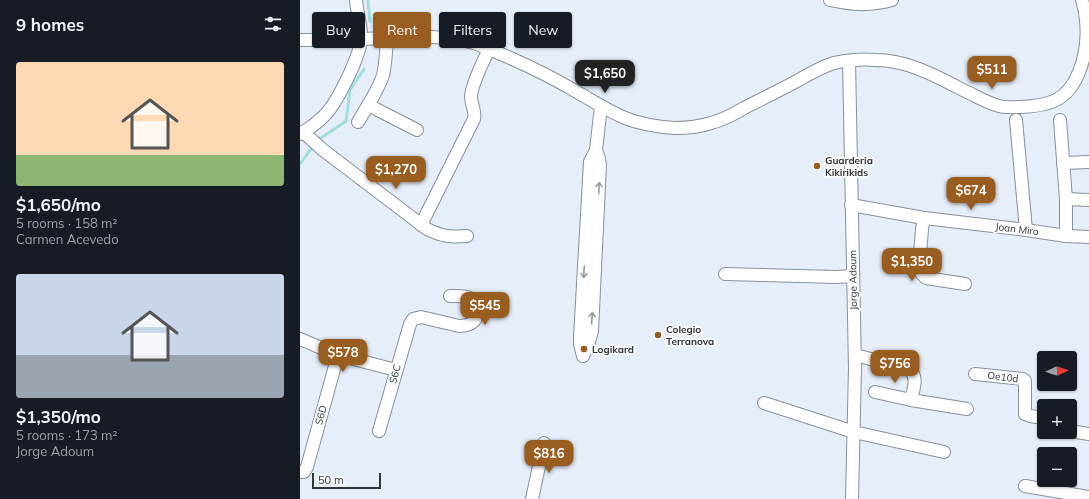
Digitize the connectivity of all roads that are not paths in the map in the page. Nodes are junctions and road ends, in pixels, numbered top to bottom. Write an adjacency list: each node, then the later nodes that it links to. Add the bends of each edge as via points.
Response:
1 (356, 0): 5 (street)
2 (830, 0): 3 (street, via 863,5)
3 (892, 0)
4 (1082, 0): 12 (street, via 1087,35 1077,78 1058,100 1044,104 999,106 910,65 880,60)
5 (359, 12)
6 (431, 37): 11 (street, via 473,43)
7 (300, 40): 8 (street)
8 (312, 40)
9 (359, 48): 19 (street, via 332,106)
10 (386, 48): 13 (street, via 382,76)
11 (489, 49): 14 (street, via 551,77); 26 (street, via 472,91 474,119)
12 (848, 61): 14 (street, via 822,68 726,118 690,127 672,128 649,124 626,118); 24 (street, Jorge Adoum)
13 (368, 105): 17 (street); 18 (street)
14 (601, 106): 31 (street, via 596,150 590,162)
15 (1016, 120): 27 (street)
16 (1060, 120): 21 (street)
17 (358, 122)
18 (417, 130)
19 (304, 135): 26 (street)
20 (1089, 162): 21 (street)
21 (1063, 163): 22 (street)
22 (1066, 199): 23 (street); 29 (street)
23 (1089, 200)
24 (851, 205): 25 (street, Joan Miro); 33 (street, Jorge Adoum)
25 (924, 218): 27 (street, Joan Miro); 34 (street, via 920,272 926,278)
26 (421, 225): 28 (street, via 443,236)
27 (1026, 230): 29 (street, Joan Miro)
28 (467, 236)
29 (1066, 236): 30 (street, Joan Miro)
30 (1089, 238)
31 (591, 244): 31 (street, one-way to 31, via 580,337 583,356 592,331)
32 (726, 274): 33 (street)
33 (852, 276): 38 (street, Jorge Adoum)
34 (965, 284)
35 (450, 296): 40 (street, S6C, via 469,297 475,301 478,309 473,322 459,326 421,317 413,319)
36 (300, 339): 39 (street)
37 (300, 344): 39 (street)
38 (854, 355): 43 (street, via 913,372 915,380); 48 (street, Jorge Adoum)
39 (337, 357): 40 (street); 53 (street, S6D, via 307,467 304,472)
40 (396, 372): 47 (street, S6C)
41 (975, 374): 46 (street, Oe10d, via 1023,379 1025,414)
42 (875, 392): 43 (street)
43 (911, 400): 45 (street)
44 (764, 403): 48 (street)
45 (967, 409)
46 (1037, 417)
47 (379, 431)
48 (854, 432): 52 (street); 57 (street, Jorge Adoum)
49 (1077, 432): 50 (street)
50 (1089, 434)
51 (544, 443): 56 (street)
52 (944, 452)
53 (300, 472)
54 (1025, 486): 55 (street)
55 (1089, 497)
56 (532, 499)
57 (852, 499)

